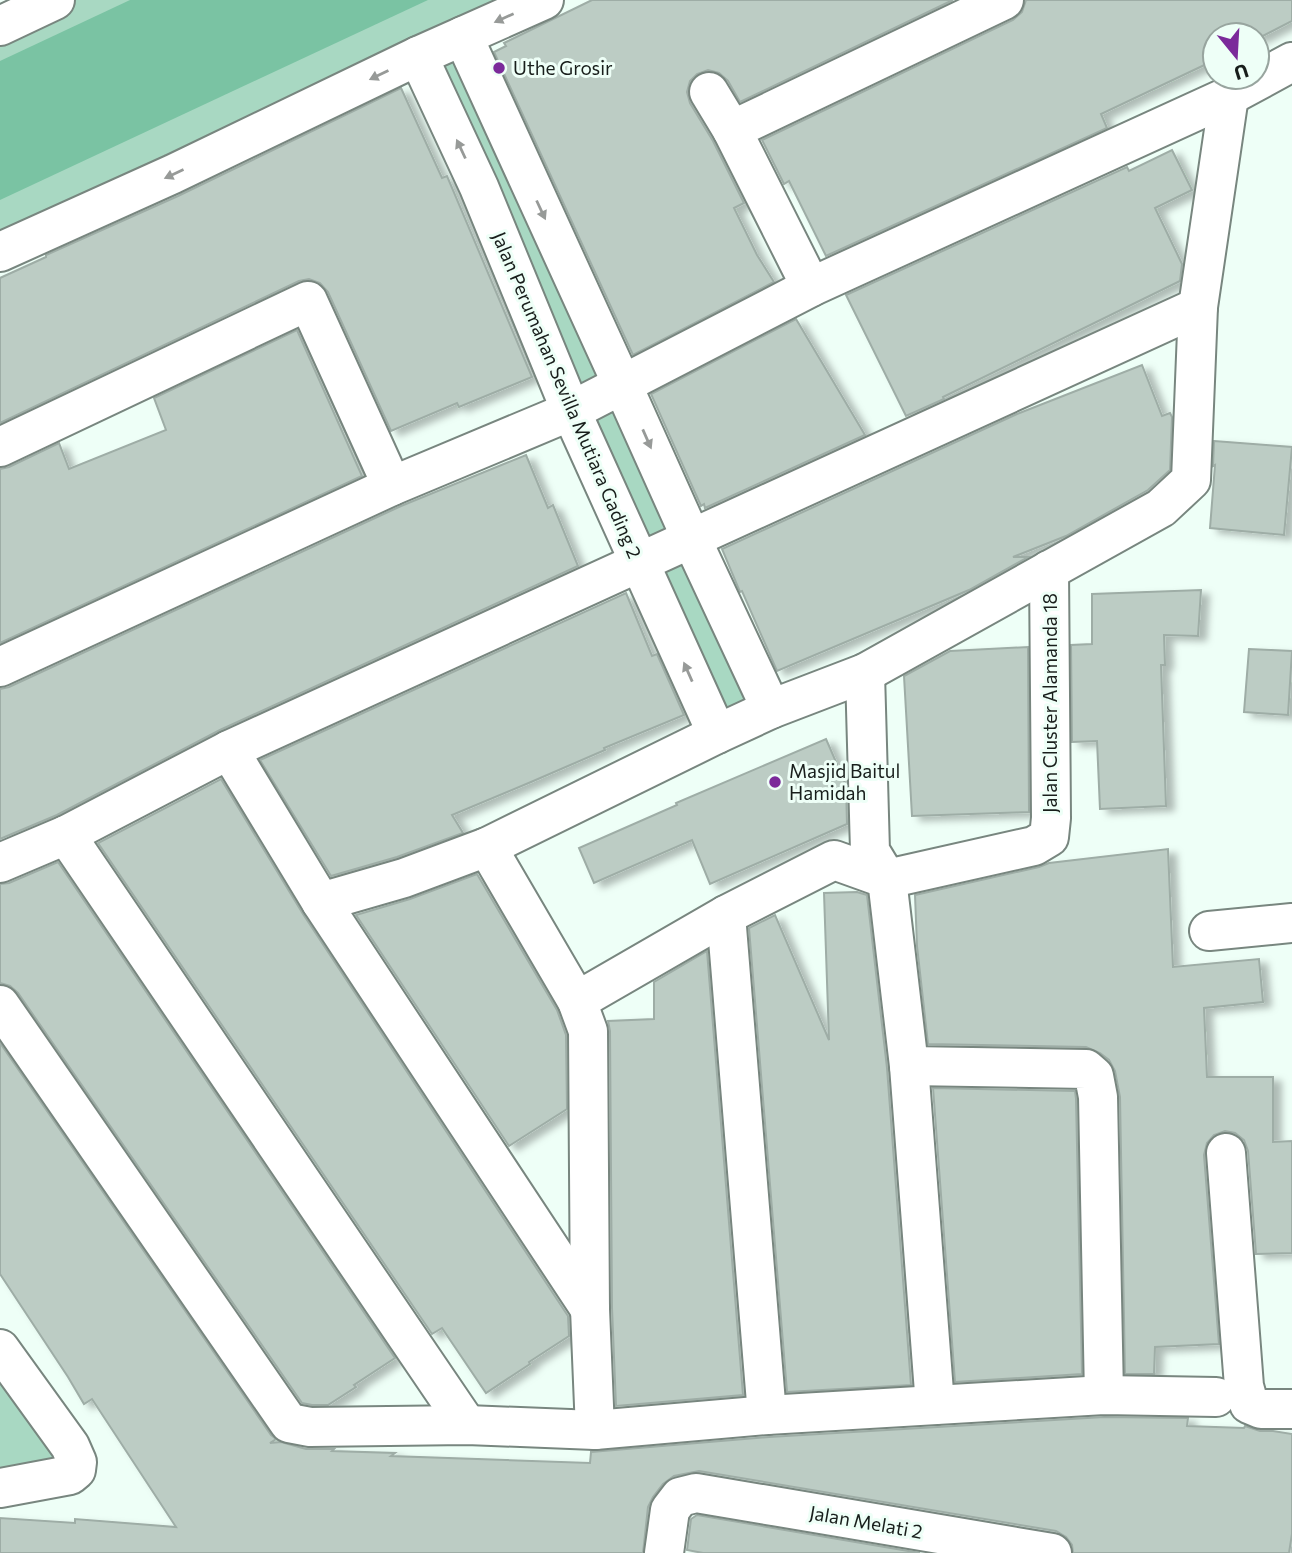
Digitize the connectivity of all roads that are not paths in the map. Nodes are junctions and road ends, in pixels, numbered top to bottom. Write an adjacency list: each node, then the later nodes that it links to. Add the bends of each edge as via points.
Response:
1 (55, 0): 4 (street)
2 (544, 0): 5 (street, one-way to 5)
3 (1004, 0): 10 (street)
4 (0, 26)
5 (463, 36): 6 (street); 11 (street)
6 (418, 56): 12 (street, Jalan Perumahan Sevilla Mutiara Gading 2, one-way to 6); 13 (street, one-way to 13)
7 (1292, 62): 9 (street)
8 (709, 92): 10 (street)
9 (1229, 96): 14 (street); 15 (street)
10 (732, 130): 14 (street)
11 (525, 175): 12 (street); 16 (street, one-way to 16)
12 (479, 187): 17 (street, Jalan Perumahan Sevilla Mutiara Gading 2)
13 (0, 252)
14 (811, 287): 16 (street)
15 (1198, 307): 20 (street); 22 (street, via 1191,480 1161,508)
16 (622, 384): 17 (street); 20 (street, one-way to 20)
17 (571, 411): 19 (street); 21 (street, Jalan Perumahan Sevilla Mutiara Gading 2)
18 (0, 447): 19 (street, via 308,301)
19 (392, 486): 23 (street)
20 (692, 540): 21 (street); 25 (street)
21 (639, 563): 26 (street, Jalan Perumahan Sevilla Mutiara Gading 2, one-way to 21); 27 (street)
22 (1049, 570): 24 (street); 31 (street, Jalan Cluster Alamanda 18, via 1049,837 1034,846)
23 (0, 667)
24 (865, 673): 25 (street); 31 (street, via 870,852)
25 (771, 709): 26 (street)
26 (716, 734): 29 (street)
27 (229, 750): 28 (street); 32 (street)
28 (65, 835): 30 (street); 47 (street)
29 (487, 847): 32 (street); 36 (street)
30 (0, 863)
31 (887, 879): 33 (street, via 834,860); 38 (street)
32 (321, 902): 40 (street)
33 (726, 915): 36 (street); 46 (street)
34 (1292, 923): 35 (street)
35 (1209, 931)
36 (577, 1001): 40 (street, via 588,1031)
37 (0, 1005): 47 (street, via 289,1423 310,1427)
38 (909, 1066): 42 (street, via 1086,1069 1094,1076); 44 (street)
39 (1226, 1153): 45 (street, via 1246,1395 1249,1404 1261,1409)
40 (590, 1309): 48 (street)
41 (0, 1349): 49 (street, via 77,1462 69,1475)
42 (1104, 1395): 43 (street); 44 (street)
43 (1216, 1397)
44 (935, 1405): 46 (street)
45 (1292, 1409)
46 (767, 1415): 48 (street)
47 (467, 1425): 48 (street)
48 (595, 1430)
49 (0, 1488)
50 (664, 1553): 51 (street, Jalan Melati 2, via 670,1510 680,1497 696,1493)
51 (1052, 1553)

